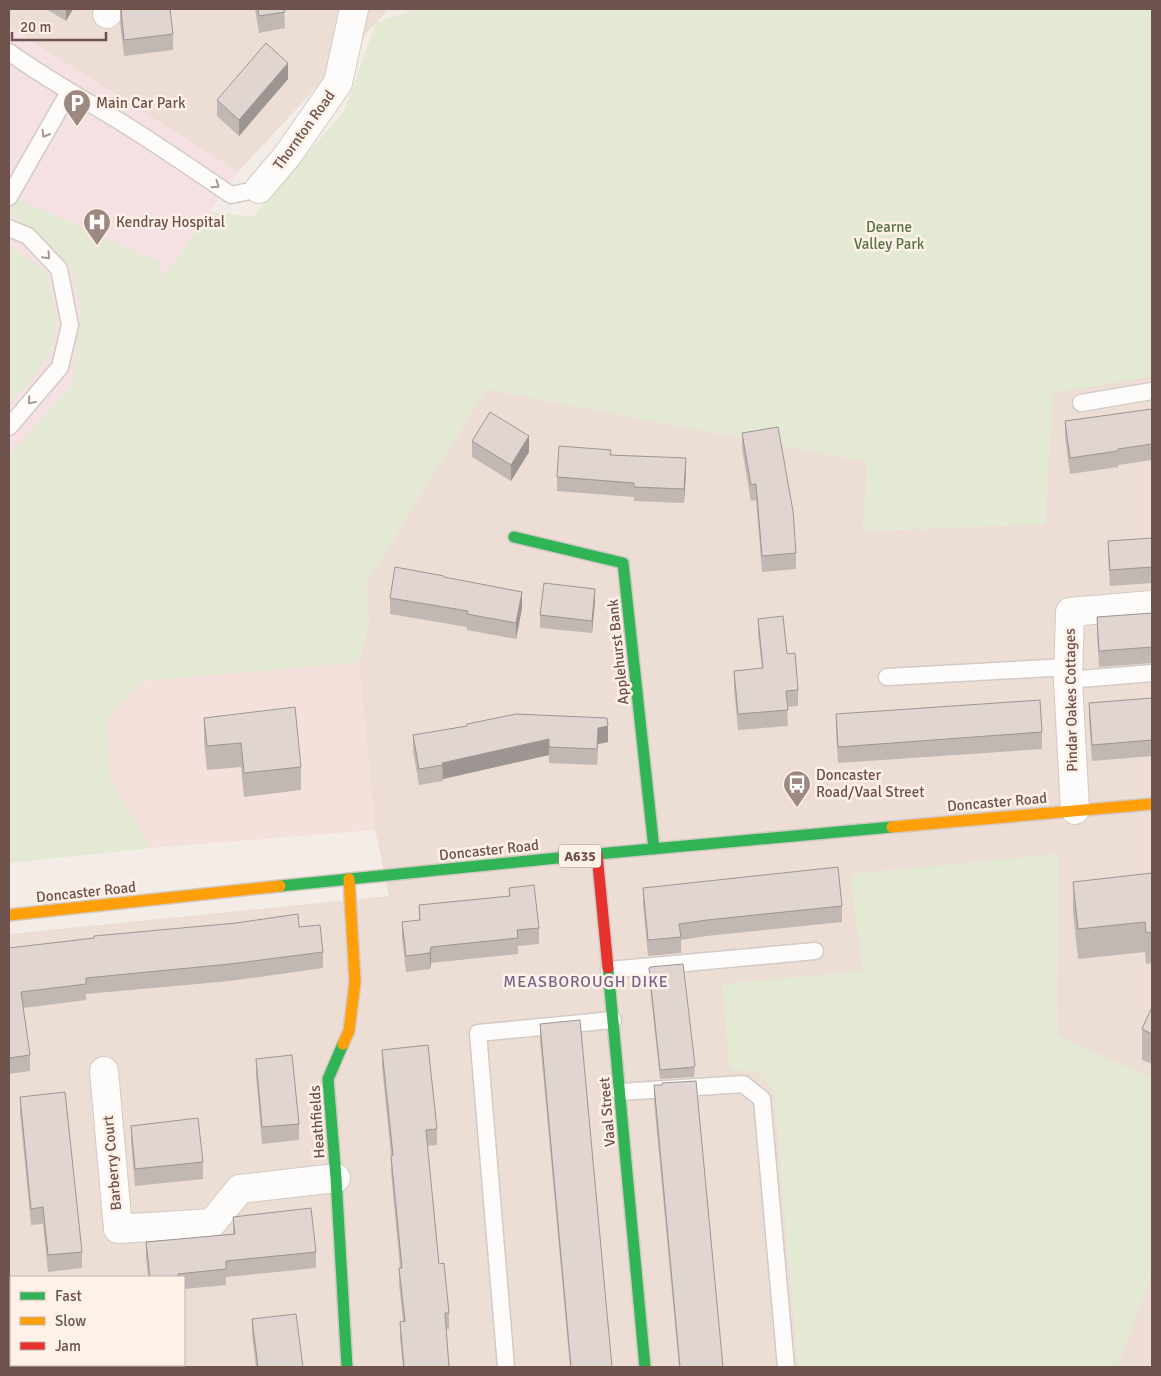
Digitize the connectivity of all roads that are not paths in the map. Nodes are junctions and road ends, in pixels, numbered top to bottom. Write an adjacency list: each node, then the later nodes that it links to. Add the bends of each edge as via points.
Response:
1 (354, 9): 4 (street, Thornton Road, via 338,83 287,156)
2 (9, 52): 3 (lane)
3 (69, 92): 4 (lane, one-way to 4, via 231,195); 5 (lane, one-way to 5)
4 (259, 189)
5 (9, 197)
6 (9, 228): 9 (lane, one-way to 9, via 28,236 59,269 70,325 60,367)
7 (1152, 392): 8 (lane)
8 (1081, 403)
9 (9, 427)
10 (514, 537): 17 (main road, Applehurst Bank, via 624,563)
11 (1152, 605): 12 (street, Pindar Oakes Cottages, via 1070,612)
12 (1068, 673): 13 (lane); 14 (lane); 16 (street, Pindar Oakes Cottages)
13 (1152, 673)
14 (887, 677)
15 (1152, 804): 16 (main road, Doncaster Road / A635)
16 (1075, 810): 17 (main road, Doncaster Road / A635)
17 (654, 849): 18 (main road, Doncaster Road / A635)
18 (597, 854): 19 (main road, Doncaster Road / A635); 22 (main road, Vaal Street)
19 (349, 879): 20 (main road, Doncaster Road / A635); 26 (main road, Heathfields, via 354,982 349,1031 328,1079)
20 (9, 915)
21 (815, 951): 22 (lane)
22 (609, 970): 23 (main road, Vaal Street)
23 (613, 1020): 25 (main road, Vaal Street); 28 (lane, via 478,1033)
24 (104, 1071): 26 (street, Barberry Court, via 118,1229 212,1223 240,1189)
25 (620, 1092): 29 (main road, Vaal Street); 30 (lane, via 743,1084 762,1099)
26 (336, 1178): 27 (main road, Heathfields)
27 (346, 1367)
28 (506, 1367)
29 (645, 1367)
30 (786, 1367)

